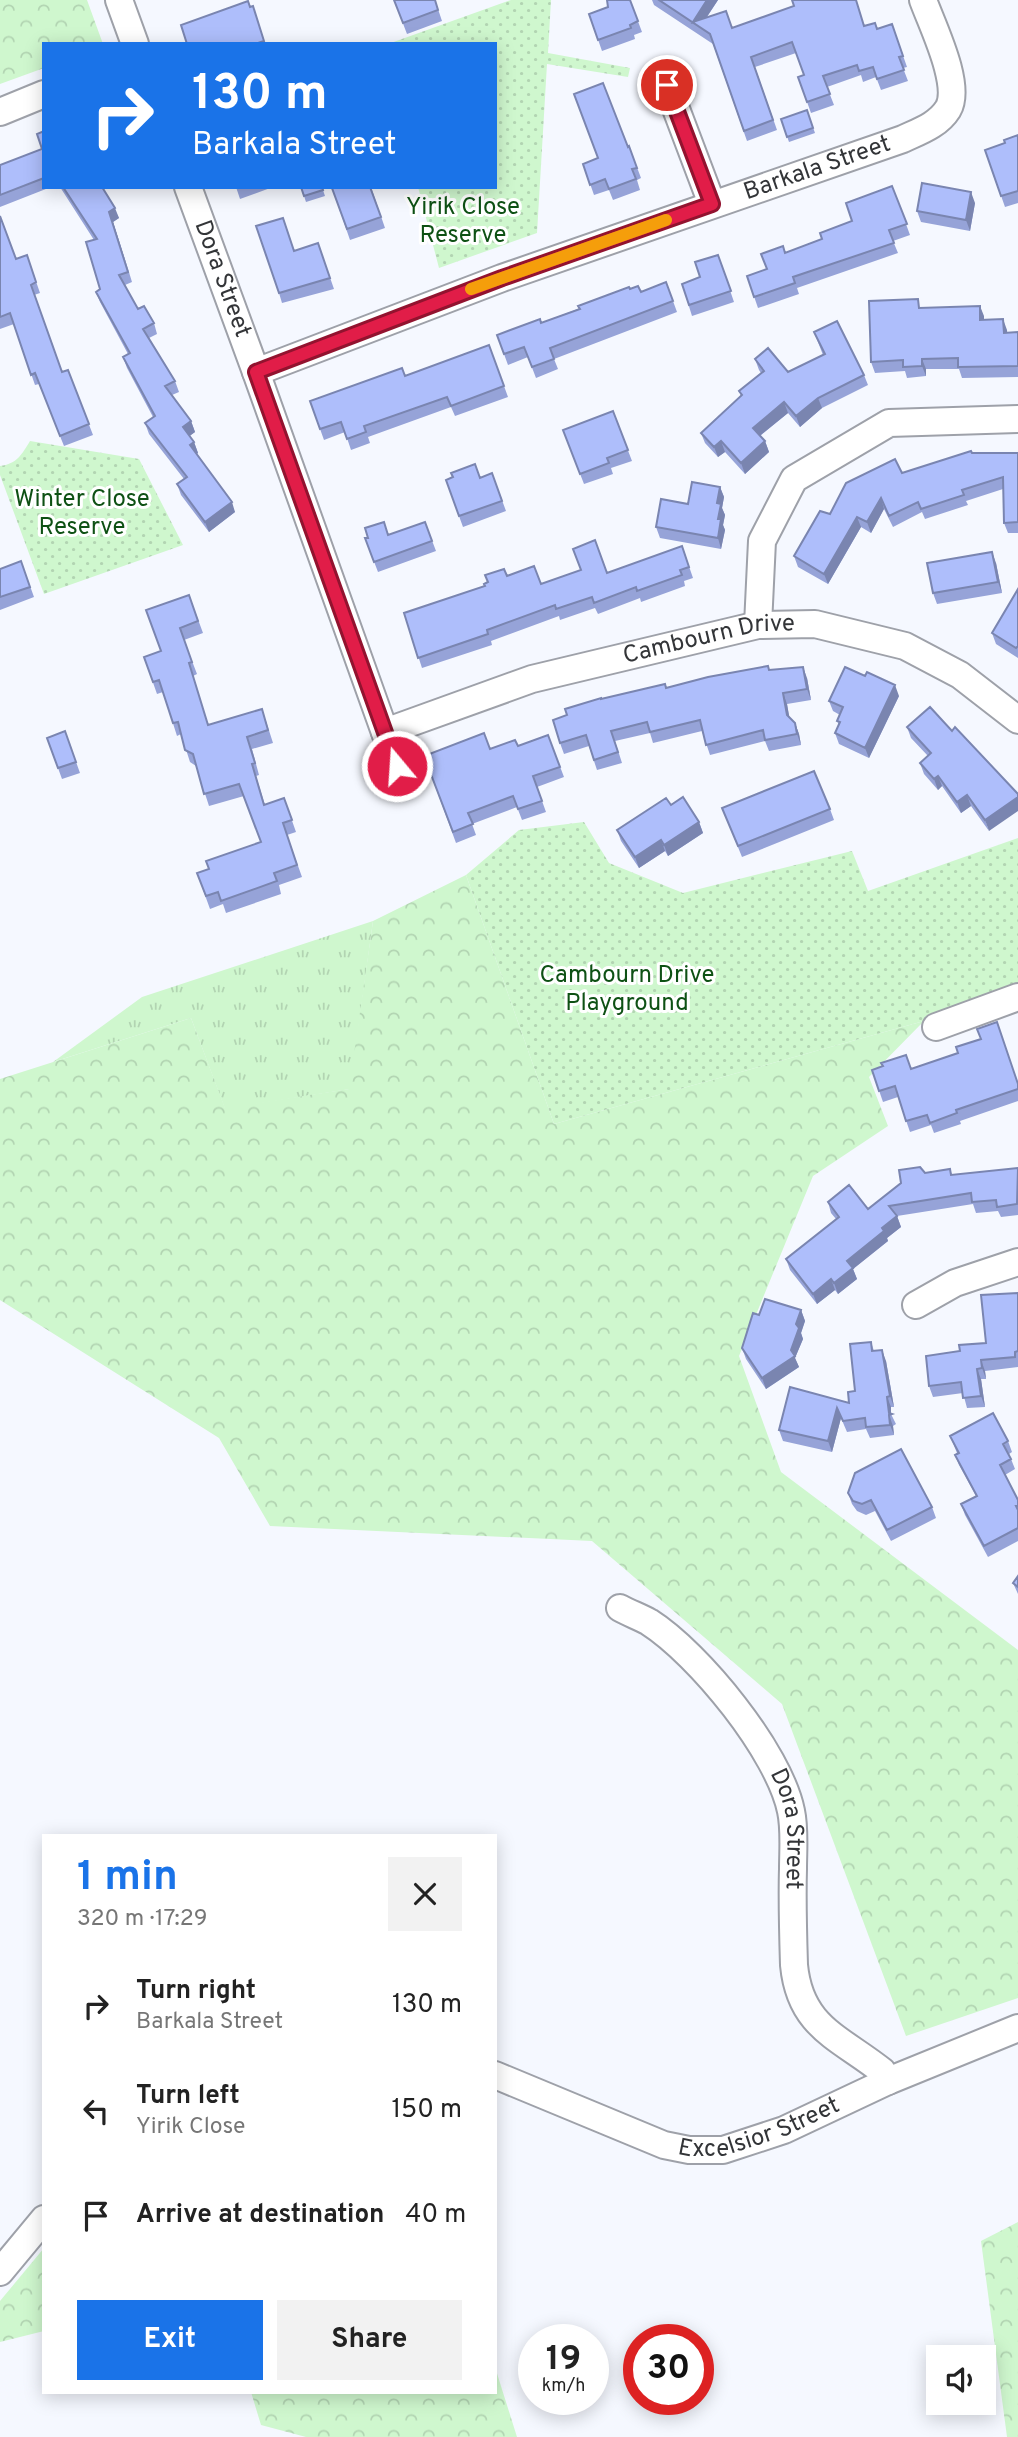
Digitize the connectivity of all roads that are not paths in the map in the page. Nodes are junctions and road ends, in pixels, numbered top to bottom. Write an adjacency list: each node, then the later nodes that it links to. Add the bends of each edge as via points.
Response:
1 (119, 0): 3 (street)
2 (923, 0): 8 (street, Barkala Street, via 951,77 950,107 933,125)
3 (134, 42)
4 (667, 85): 8 (street)
5 (42, 95): 6 (street)
6 (0, 112)
7 (189, 189): 9 (street, Dora Street)
8 (712, 204): 9 (street, Barkala Street)
9 (256, 372): 13 (street, Dora Street)
10 (1018, 419): 11 (street, via 889,423 794,479 762,541)
11 (758, 625): 12 (street, Cambourn Drive, via 815,624 905,646 960,675); 13 (street, Cambourn Drive, via 533,679)
12 (1018, 720)
13 (386, 732): 14 (street, Dora Street)
14 (397, 766)
15 (1018, 997): 16 (street)
16 (936, 1027)
17 (1018, 1262): 18 (street, via 955,1283)
18 (916, 1305)
19 (620, 1608): 22 (street, Dora Street, via 648,1622 708,1675 775,1765 793,1822 796,1985 813,2020 882,2071)
20 (1018, 2028): 22 (street, Excelsior Street)
21 (497, 2076): 22 (street, Excelsior Street, via 664,2145 700,2150 723,2150 785,2130)
22 (888, 2081)
23 (42, 2221): 24 (street)
24 (0, 2272)

